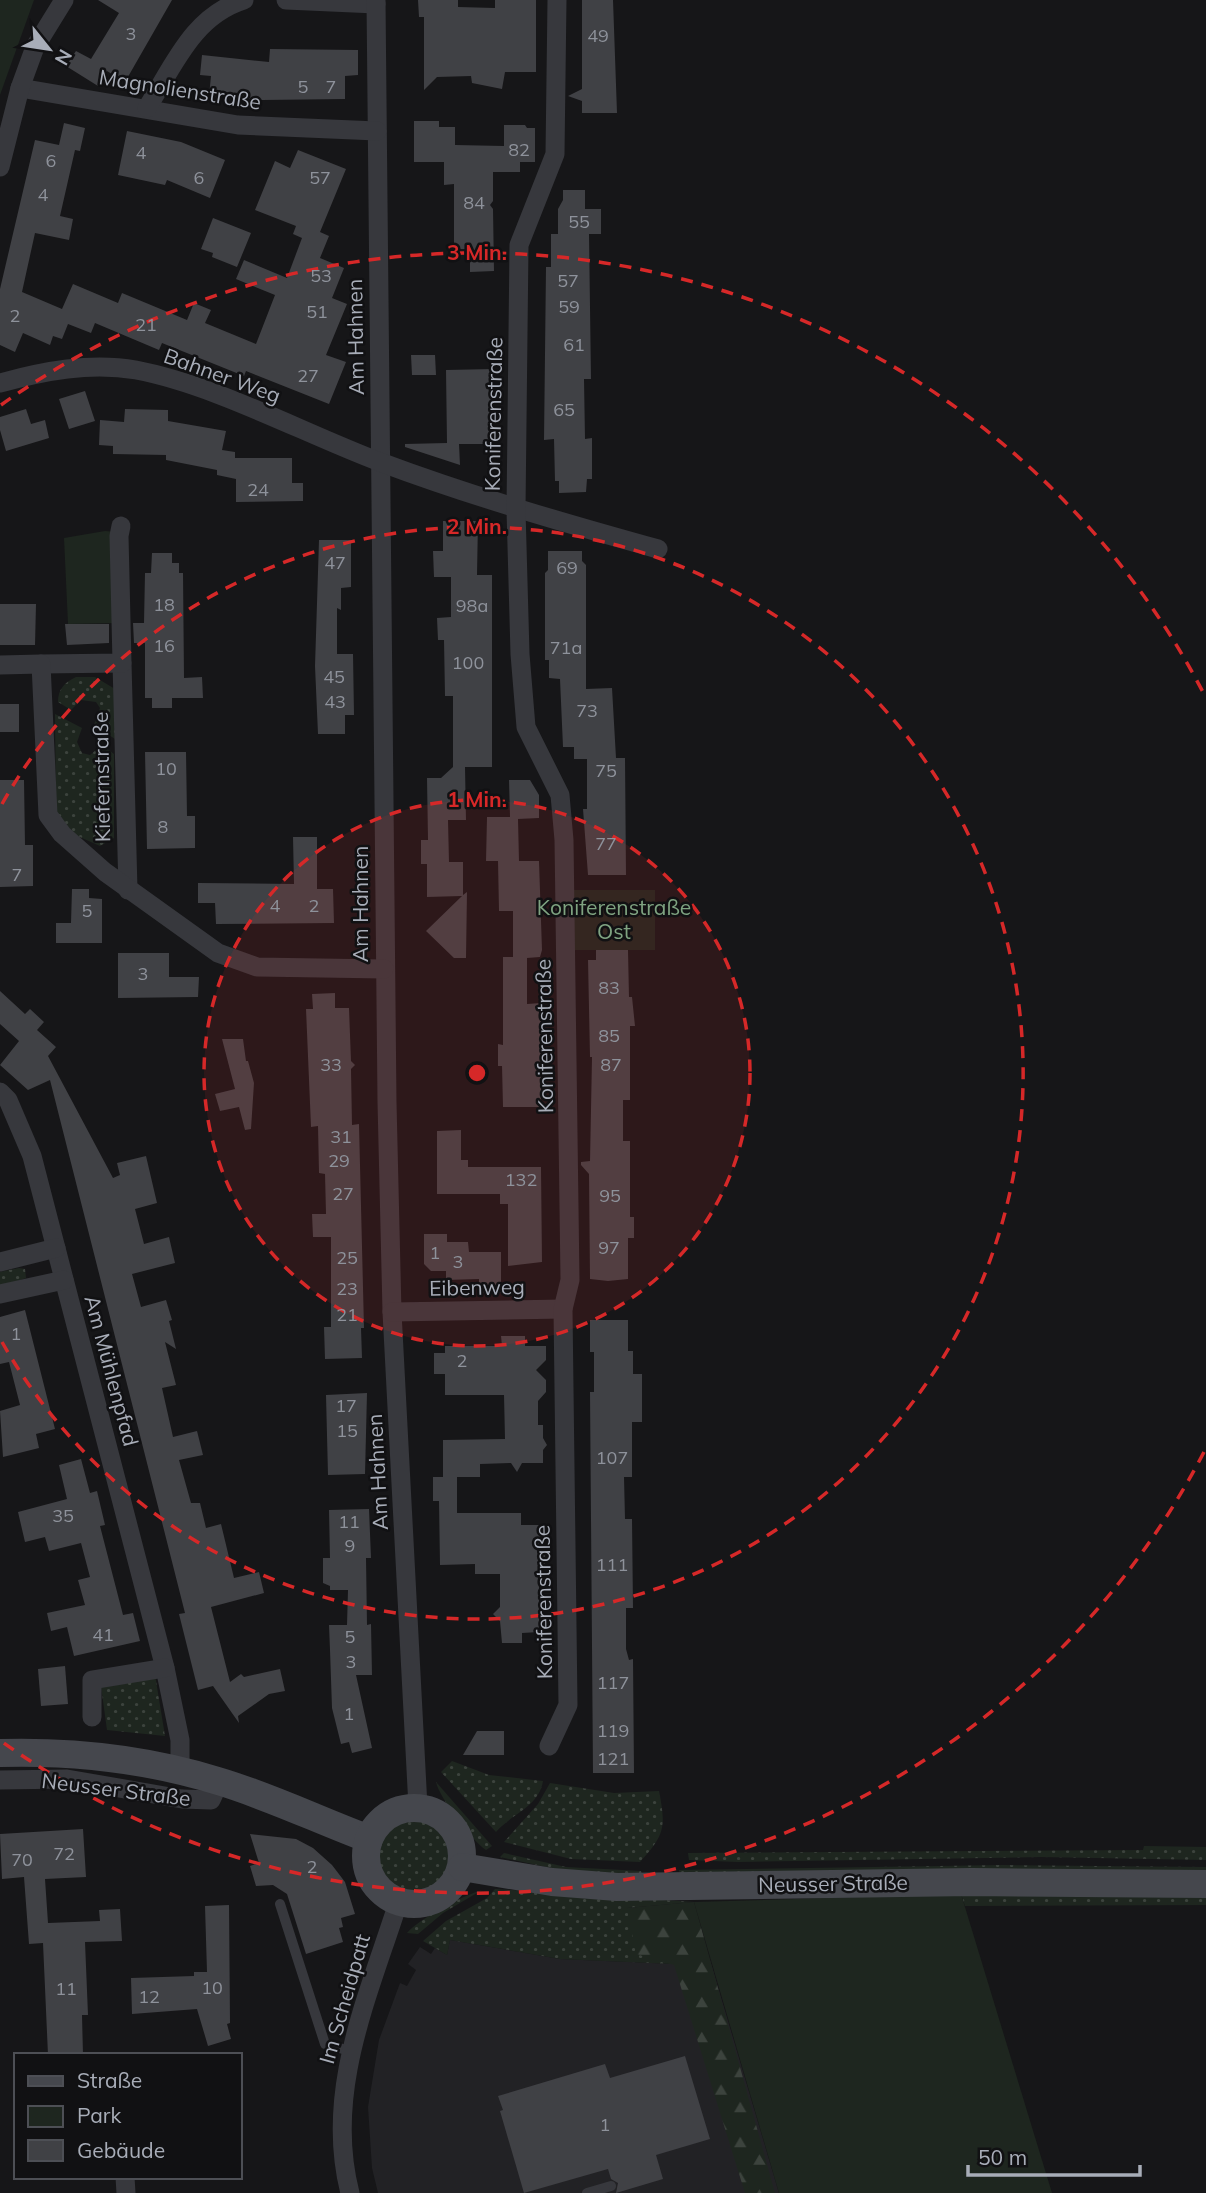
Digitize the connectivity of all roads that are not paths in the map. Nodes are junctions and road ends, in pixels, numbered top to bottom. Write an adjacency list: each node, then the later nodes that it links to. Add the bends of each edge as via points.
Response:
1 (64, 0): 6 (street, via 35,47)
2 (244, 0): 7 (street, via 220,7 194,32)
3 (286, 0): 5 (street)
4 (557, 0): 12 (street, Koniferenstraße, via 555,154 519,245)
5 (376, 2): 8 (street, Am Hahnen)
6 (20, 88): 7 (street, Magnolienstraße); 9 (street)
7 (147, 108): 8 (street, Magnolienstraße, via 238,125)
8 (377, 131): 11 (street, Am Hahnen)
9 (0, 167)
10 (0, 383): 11 (street, Bahner Weg, via 46,371 135,370 181,382)
11 (380, 462): 12 (street, Bahner Weg); 19 (street, Am Hahnen)
12 (516, 510): 14 (street, Bahner Weg); 25 (street, Koniferenstraße, via 526,727 561,795 564,840 570,1280)
13 (121, 526): 15 (street, Kiefernstraße)
14 (658, 549)
15 (122, 663): 16 (street); 18 (street, Kiefernstraße)
16 (41, 664): 17 (street); 18 (street, Kiefernstraße, via 48,815 62,834)
17 (0, 665)
18 (128, 890): 19 (street, Kiefernstraße, via 218,953 257,967)
19 (384, 969): 26 (street, Am Hahnen)
20 (0, 1092): 21 (street, Am Mühlenpfad, via 8,1100 32,1156)
21 (56, 1248): 22 (street); 23 (street, Am Mühlenpfad)
22 (0, 1262)
23 (64, 1280): 24 (street); 27 (street, Am Mühlenpfad)
24 (0, 1294)
25 (563, 1309): 26 (street, Eibenweg); 29 (street, Koniferenstraße, via 568,1704)
26 (392, 1312): 34 (street, Am Hahnen)
27 (165, 1668): 28 (street, via 92,1680); 31 (street, Am Mühlenpfad, via 180,1740)
28 (92, 1717)
29 (549, 1746)
30 (0, 1753): 31 (main road, Neusser Straße, via 72,1753)
31 (180, 1770): 33 (main road, Neusser Straße)
32 (0, 1780): 33 (street, Neusser Straße, via 67,1779 211,1800)
33 (220, 1781): 35 (main road, Neusser Straße)
34 (418, 1807): 35 (main road, via 392,1813); 36 (main road, via 444,1817 456,1831 463,1848)
35 (369, 1839): 38 (main road, via 365,1858 370,1877 381,1893)
36 (462, 1867): 37 (main road, Neusser Straße, via 617,1887); 38 (main road, via 454,1885 438,1899 419,1905)
37 (1206, 1884)
38 (398, 1903): 40 (street, Im Scheidpatt)
39 (280, 1905): 40 (lane, via 325,2044)
40 (350, 2051): 42 (street, Im Scheidpatt, via 342,2127)
41 (611, 2186): 43 (lane)
42 (350, 2193)
43 (587, 2193)

